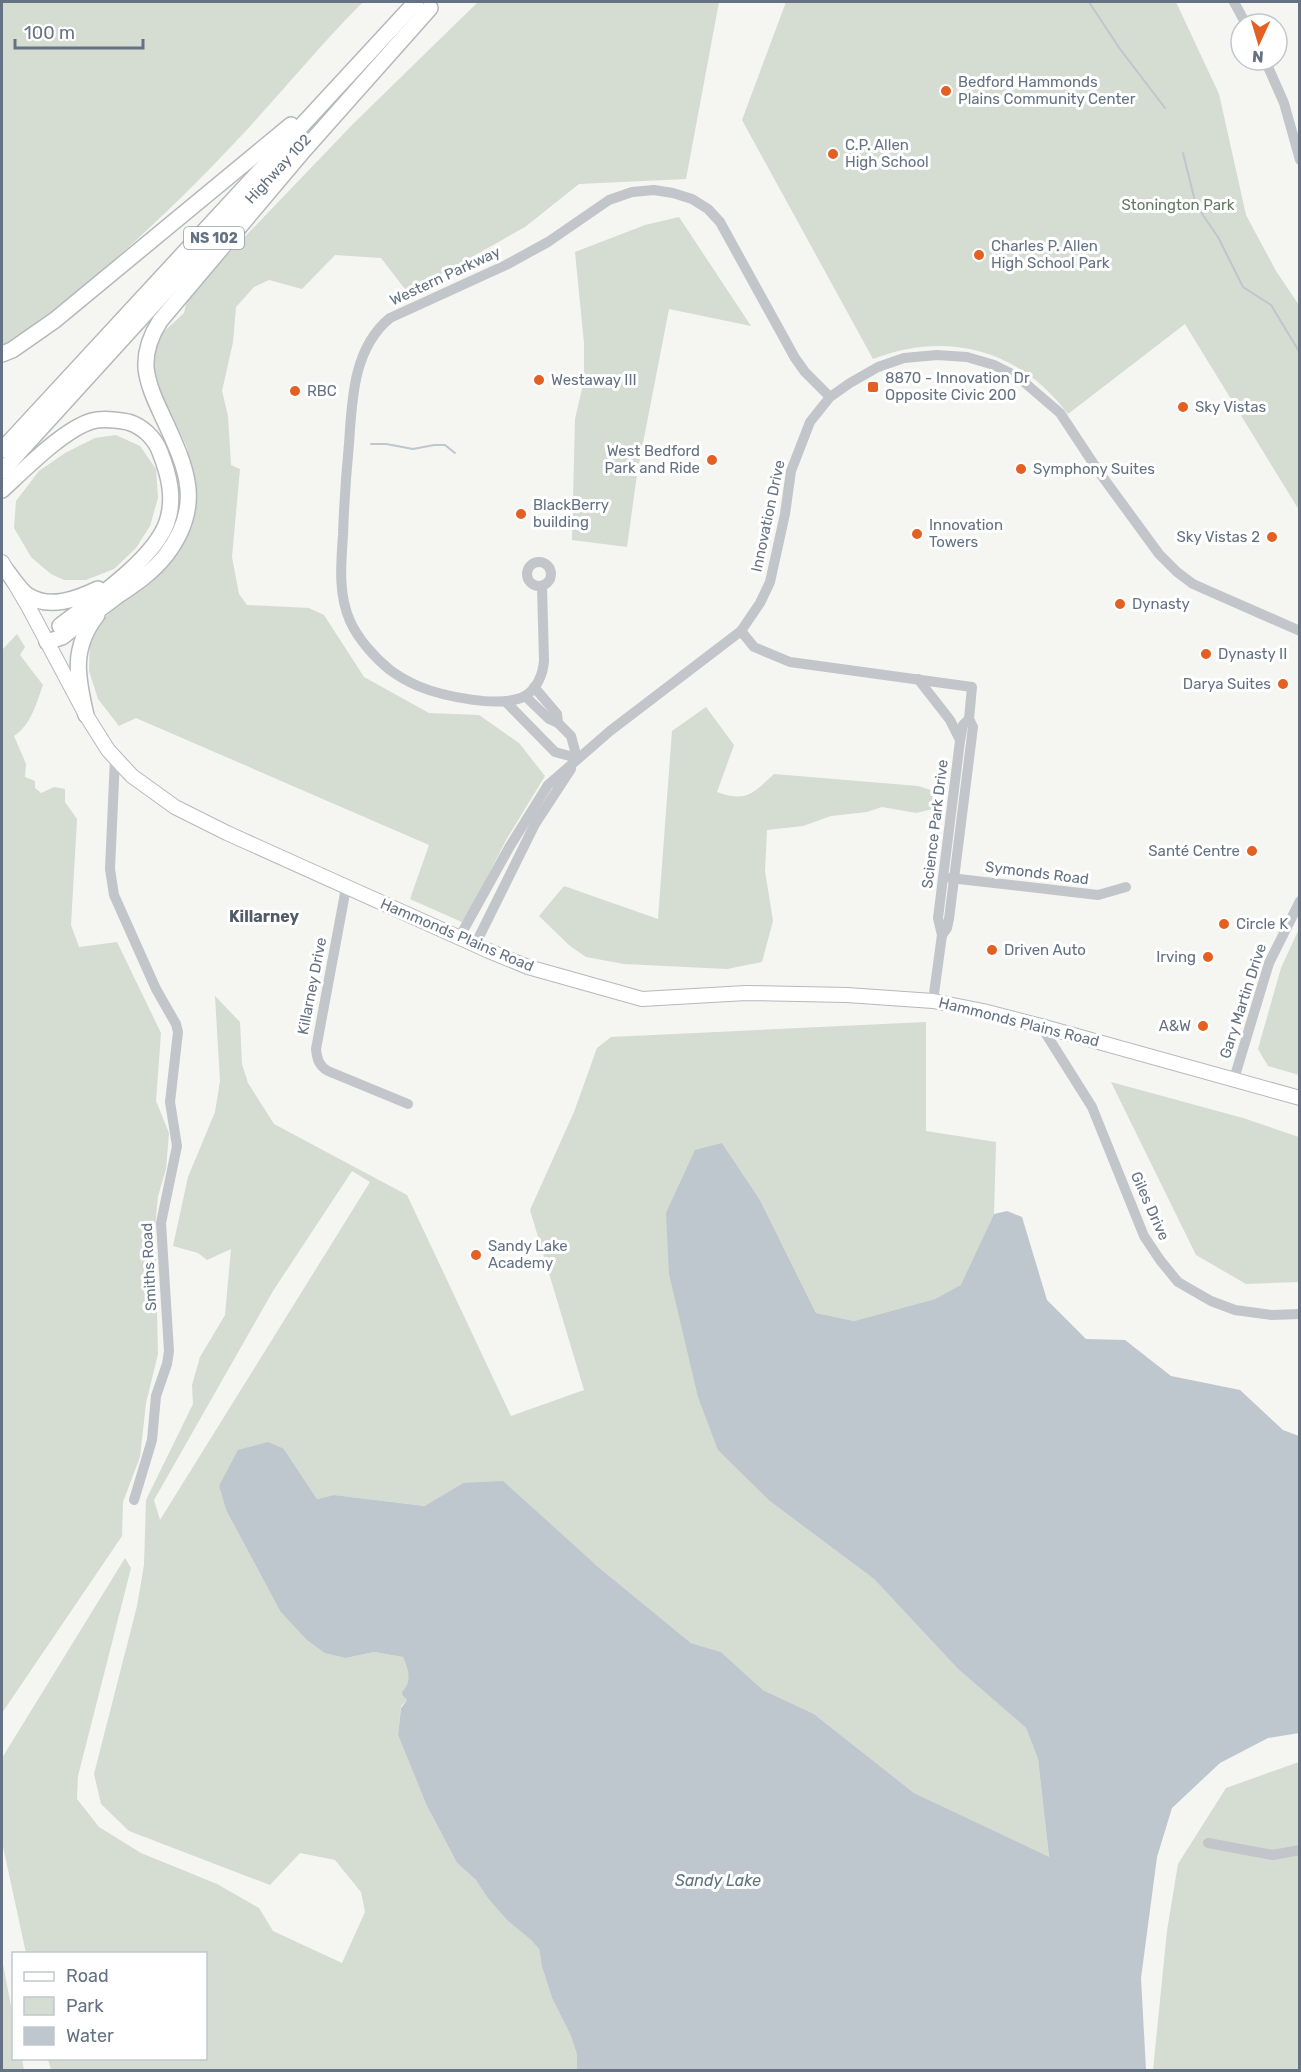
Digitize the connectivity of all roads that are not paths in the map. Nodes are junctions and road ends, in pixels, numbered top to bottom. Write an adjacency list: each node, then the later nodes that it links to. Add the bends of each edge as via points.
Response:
1 (427, 4): 3 (highway, Highway 102 / NS 102); 8 (highway, Highway 102 / NS 102); 13 (highway, via 160,321 148,348 147,371 154,397 184,465 186,515 177,539 158,565)
2 (1270, 72): 4 (street, via 1284,103)
3 (337, 86): 5 (highway, via 55,320); 7 (highway, Highway 102 / NS 102)
4 (1299, 160)
5 (2, 354)
6 (830, 397): 14 (street, Innovation Drive, via 810,422 800,445 791,471 770,582); 15 (street, Innovation Drive, via 878,367 904,358 967,357 1018,377 1060,413 1159,554 1177,572 1193,584); 20 (street, Western Parkway, via 795,358 720,222 692,199 673,193 632,192 609,200 548,242 382,324 362,357 350,421 341,567 342,594 350,621 367,647 389,669 416,686 445,695)
7 (2, 448)
8 (2, 471)
9 (2, 490): 11 (highway, via 69,432 92,421 119,420 140,425 158,445 172,496 167,523 152,549)
10 (3, 566): 11 (highway, via 27,595 45,602 77,598); 16 (main road, Hammonds Plains Road)
11 (122, 578): 16 (highway, via 57,628)
12 (542, 586): 18 (street, Western Parkway, via 544,662 543,674)
13 (104, 606): 16 (highway, via 62,637); 21 (highway, via 88,627 78,658 77,674)
14 (741, 631): 17 (street, via 754,647 790,662); 26 (street, Innovation Drive)
15 (1299, 632)
16 (47, 642): 21 (main road, Hammonds Plains Road)
17 (918, 679): 22 (street, Science Park Drive, via 972,687); 24 (street, via 950,720)
18 (534, 687): 19 (street, Western Parkway); 23 (street, via 556,714)
19 (525, 696): 20 (street, Western Parkway); 23 (street)
20 (506, 702): 26 (street, via 555,752)
21 (86, 715): 25 (main road, Hammonds Plains Road)
22 (969, 719): 24 (street, Science Park Drive, via 963,725); 27 (street, Science Park Drive, via 973,727)
23 (558, 723): 26 (street, via 571,736)
24 (960, 741): 27 (street, Science Park Drive)
25 (115, 758): 29 (main road, Hammonds Plains Road, via 132,776 175,807); 39 (street, Smiths Road, via 110,869 114,895 178,1032 170,1102 177,1146 161,1223 169,1350 156,1396 152,1440)
26 (577, 758): 31 (street, Innovation Drive, via 548,785 530,812); 32 (street, Innovation Drive, via 535,824)
27 (949, 878): 28 (street, Symonds Road, via 1098,896); 33 (street, Science Park Drive, via 949,919 942,935)
28 (1126, 887)
29 (346, 888): 31 (main road, Hammonds Plains Road); 37 (street, Killarney Drive, via 316,1056 328,1071)
30 (1299, 901): 35 (street, Gary Martin Drive, via 1269,963)
31 (459, 938): 32 (main road, Hammonds Plains Road)
32 (475, 945): 33 (main road, Hammonds Plains Road, via 528,967 642,999 746,993)
33 (933, 1001): 34 (main road, Hammonds Plains Road)
34 (1041, 1026): 35 (main road, Hammonds Plains Road); 38 (street, Giles Drive, via 1092,1107 1144,1236 1178,1282 1235,1310)
35 (1234, 1079): 36 (main road, Hammonds Plains Road)
36 (1299, 1098)
37 (408, 1104)
38 (1299, 1314)
39 (134, 1500)
40 (1208, 1843): 41 (street, via 1273,1855)
41 (1299, 1850)

